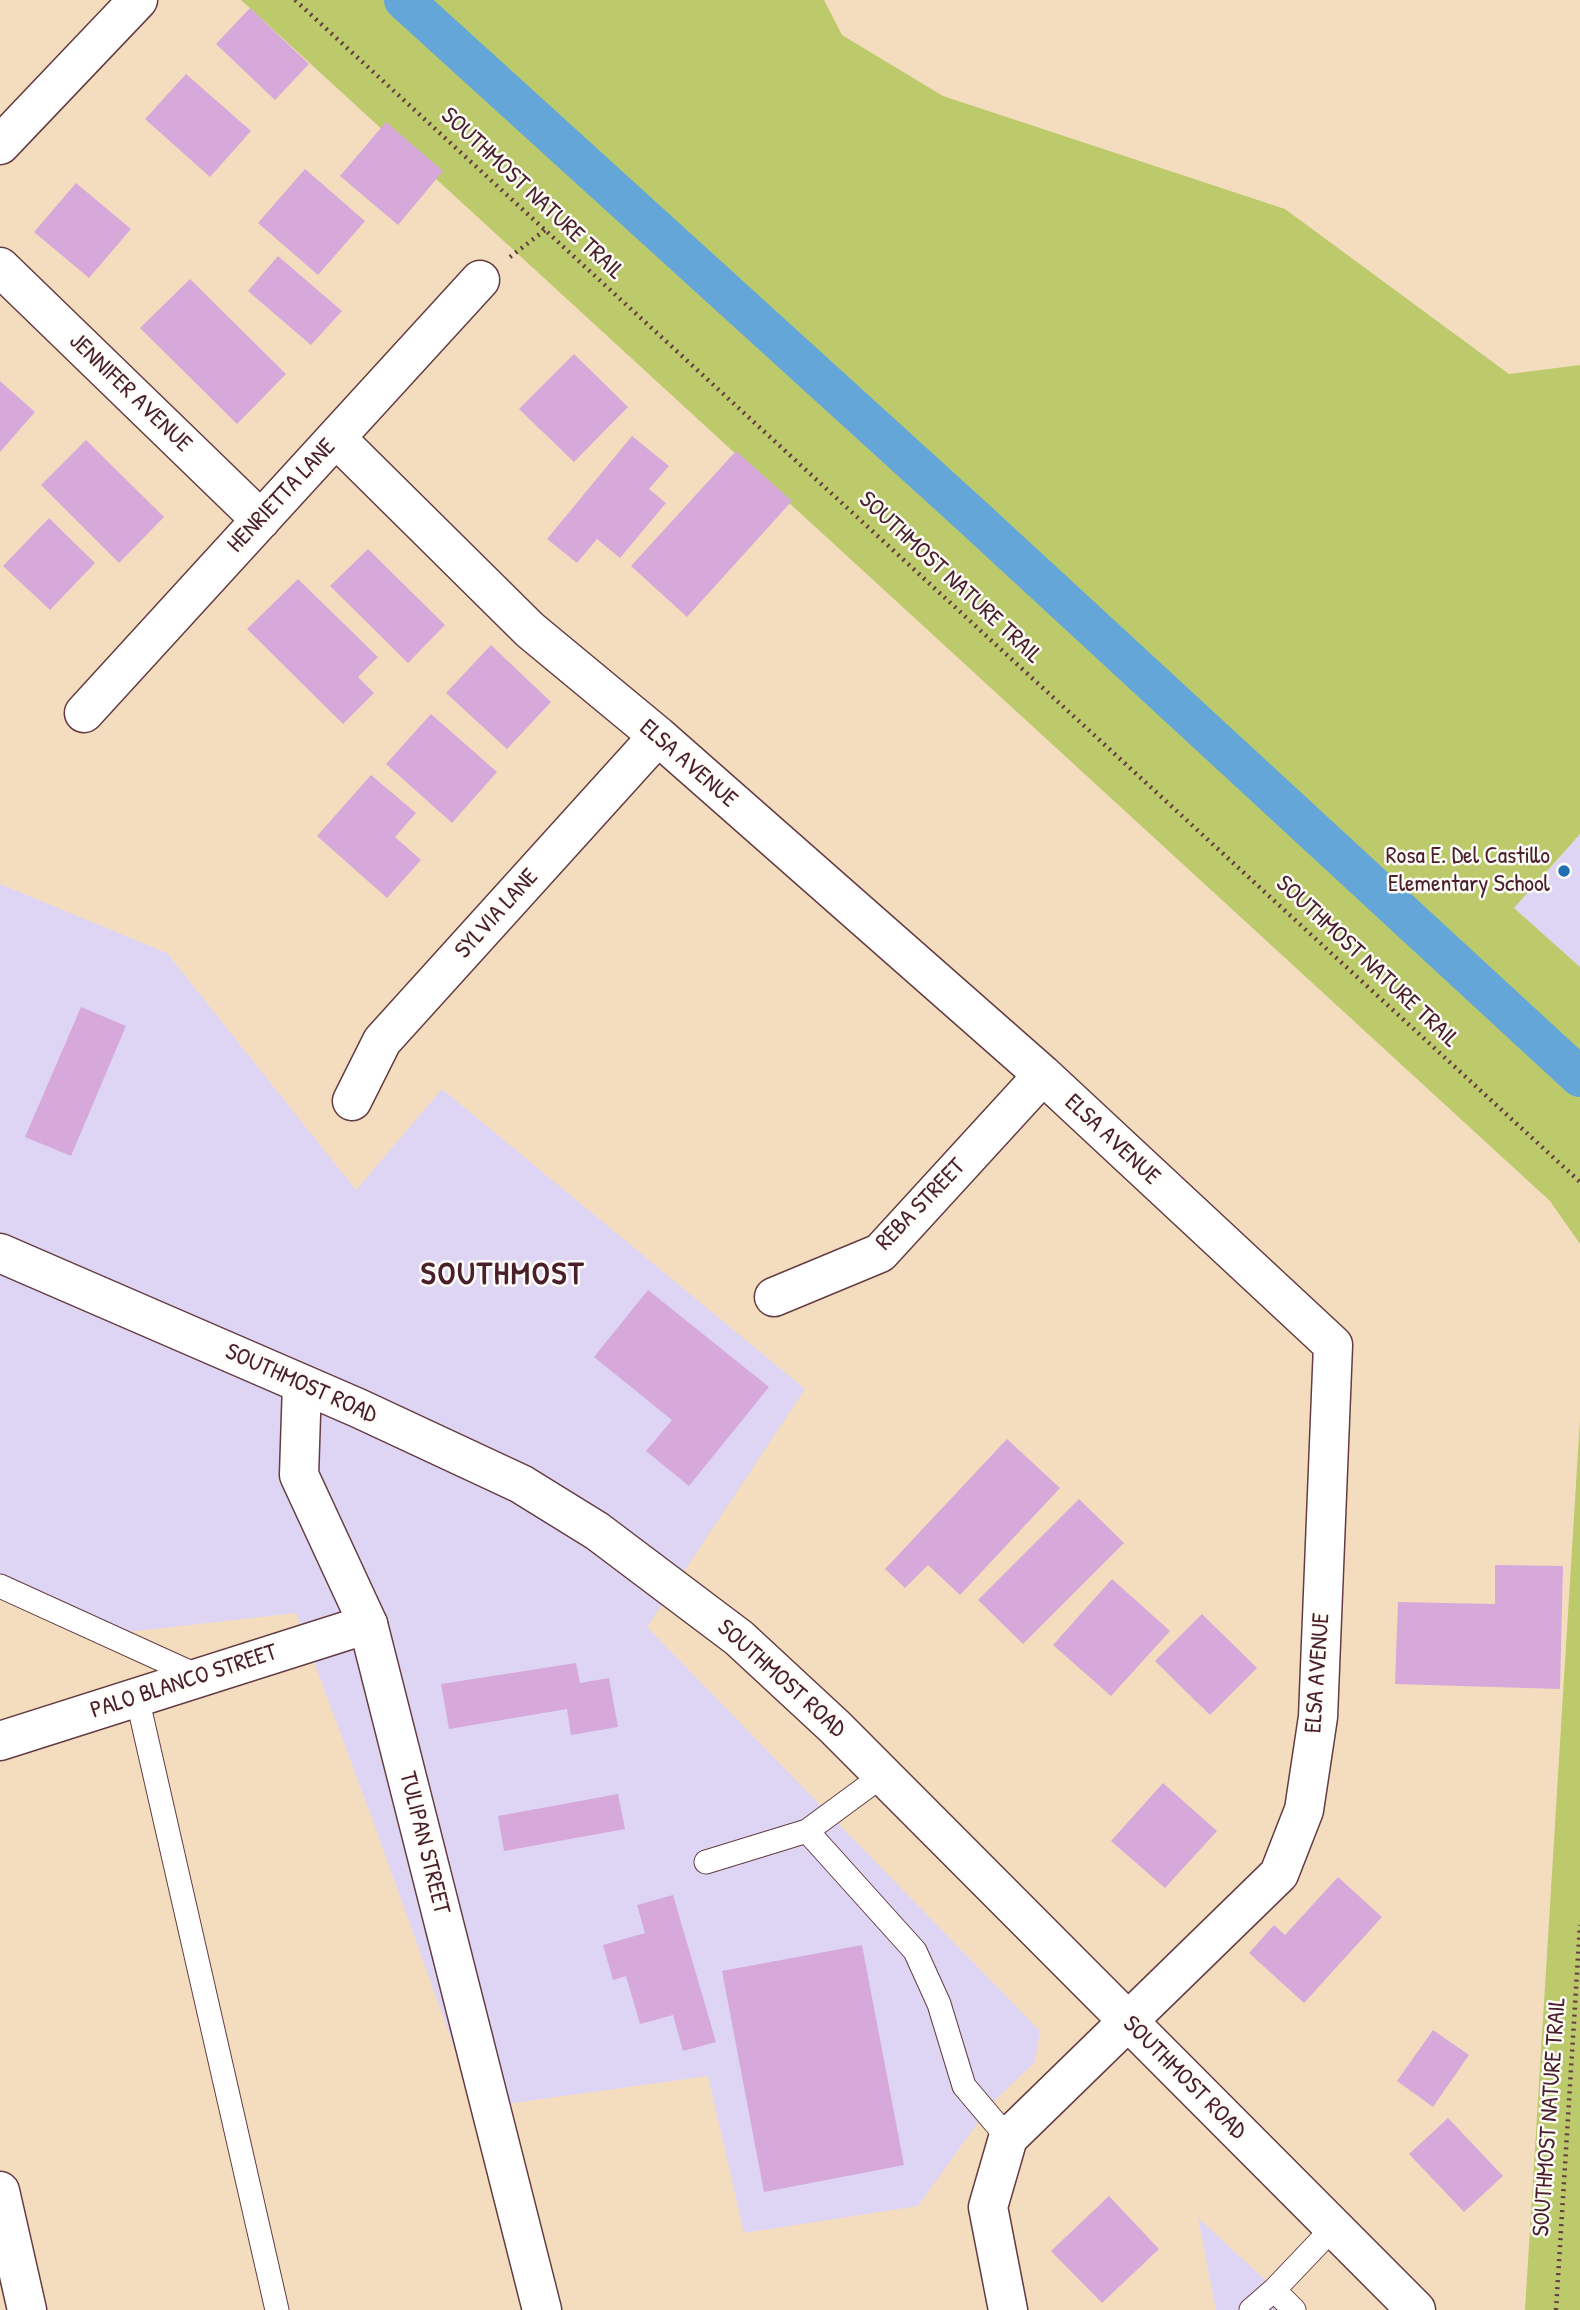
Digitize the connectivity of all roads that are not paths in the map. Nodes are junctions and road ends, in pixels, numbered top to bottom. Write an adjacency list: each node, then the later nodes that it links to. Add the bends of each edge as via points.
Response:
1 (138, 0): 2 (street)
2 (0, 145)
3 (0, 267): 6 (street, JENNIFER AVENUE)
4 (480, 280): 5 (street, HENRIETTA LANE)
5 (336, 438): 6 (street, HENRIETTA LANE); 8 (street, ELSA AVENUE, via 530,630)
6 (261, 520): 7 (street, HENRIETTA LANE)
7 (84, 713)
8 (658, 737): 9 (street, ELSA AVENUE); 10 (street, SYLVIA LANE, via 382,1041)
9 (1043, 1075): 12 (street, REBA STREET, via 880,1253); 22 (street, ELSA AVENUE, via 1333,1345 1318,1717 1304,1810 1279,1874)
10 (352, 1101)
11 (0, 1254): 13 (street, SOUTHMOST ROAD)
12 (774, 1297)
13 (302, 1384): 15 (street, TULIPAN STREET, via 299,1475); 19 (street, SOUTHMOST ROAD, via 521,1484 597,1531 739,1638)
14 (0, 1586): 16 (lane)
15 (368, 1624): 16 (street, PALO BLANCO STREET); 30 (street, TULIPAN STREET)
16 (200, 1677): 17 (street, PALO BLANCO STREET)
17 (137, 1697): 18 (street, PALO BLANCO STREET); 29 (lane)
18 (0, 1741)
19 (883, 1775): 20 (lane); 22 (street, SOUTHMOST ROAD)
20 (807, 1831): 21 (lane); 23 (lane, via 915,1951 939,2004 964,2086)
21 (706, 1862)
22 (1129, 2022): 23 (street, ELSA AVENUE); 25 (street, SOUTHMOST ROAD)
23 (1008, 2138): 31 (street, via 988,2207)
24 (0, 2190): 28 (street)
25 (1333, 2228): 26 (lane); 27 (street, SOUTHMOST ROAD)
26 (1274, 2291): 32 (lane); 33 (lane)
27 (1399, 2304)
28 (27, 2310)
29 (277, 2310)
30 (542, 2310)
31 (1008, 2310)
32 (1251, 2310)
33 (1294, 2310)

